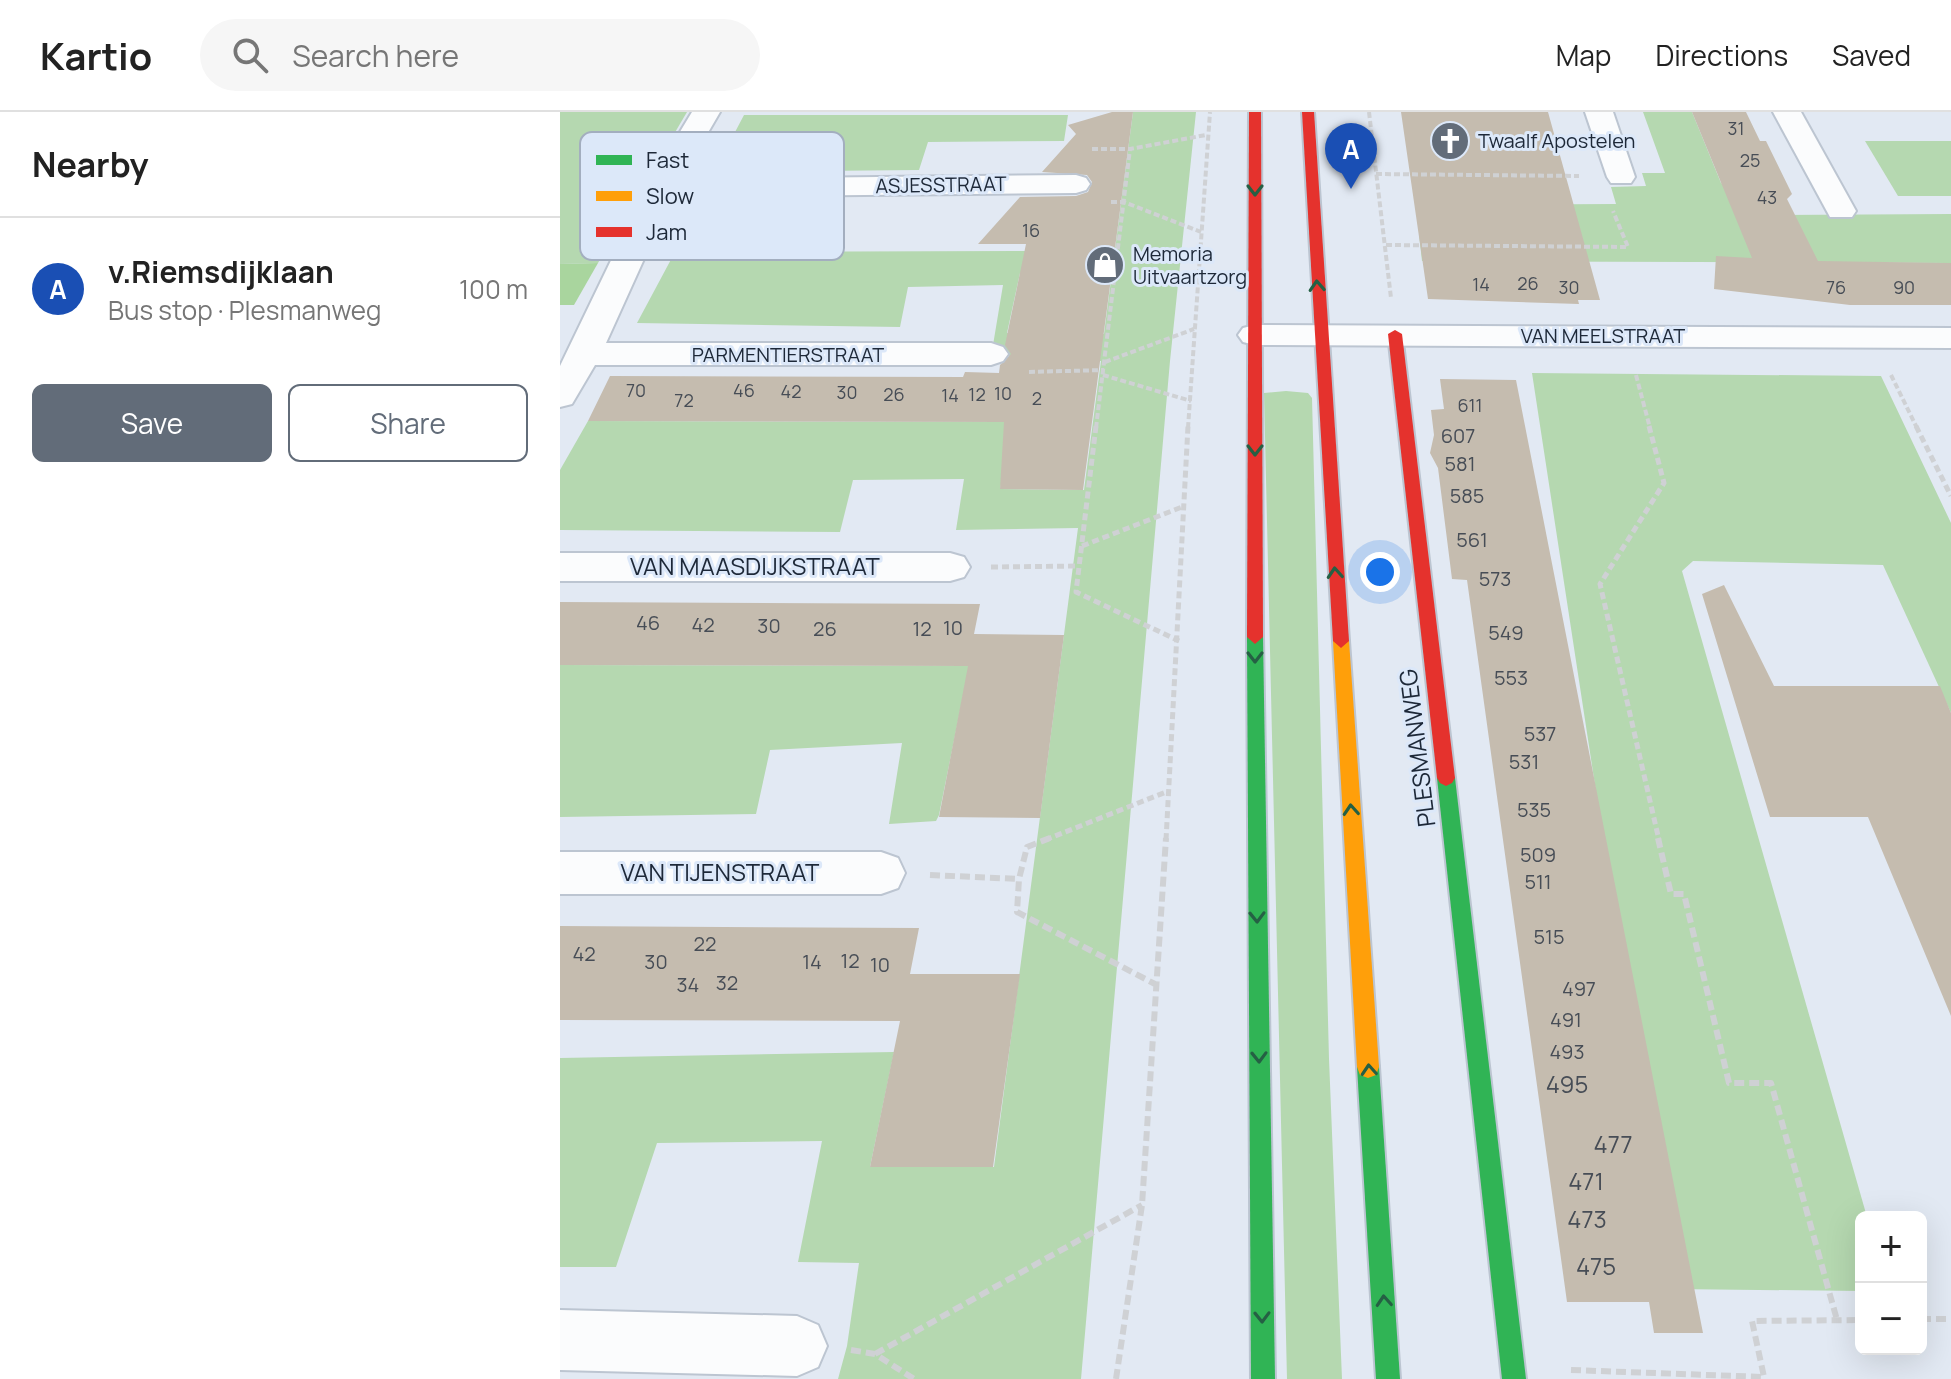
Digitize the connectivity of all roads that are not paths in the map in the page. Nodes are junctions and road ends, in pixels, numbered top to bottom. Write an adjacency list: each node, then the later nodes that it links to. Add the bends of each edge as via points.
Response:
1 (706, 112): 6 (street)
2 (1255, 112): 13 (main road, one-way to 13)
3 (1308, 112): 14 (main road, one-way to 3)
4 (1599, 112): 7 (street)
5 (1787, 112): 10 (street)
6 (694, 132)
7 (1610, 176)
8 (1076, 184): 9 (street, ASJESSTRAAT)
9 (844, 186)
10 (1841, 211)
11 (628, 260): 16 (street)
12 (1395, 334): 14 (street, VAN MEELSTRAAT); 15 (street, VAN MEELSTRAAT); 25 (main road, PLESMANWEG)
13 (1255, 335): 14 (street, VAN MEELSTRAAT); 26 (main road, one-way to 26)
14 (1320, 337): 27 (main road, one-way to 14)
15 (1951, 338)
16 (584, 354): 17 (street, PARMENTIERSTRAAT); 18 (street)
17 (991, 354)
18 (560, 396)
19 (560, 567): 20 (street, VAN MAASDIJKSTRAAT)
20 (950, 567)
21 (560, 873): 22 (street, VAN TIJENSTRAAT)
22 (881, 873)
23 (560, 1340): 24 (street)
24 (797, 1346)
25 (1514, 1374)
26 (1263, 1379)
27 (1388, 1379)

